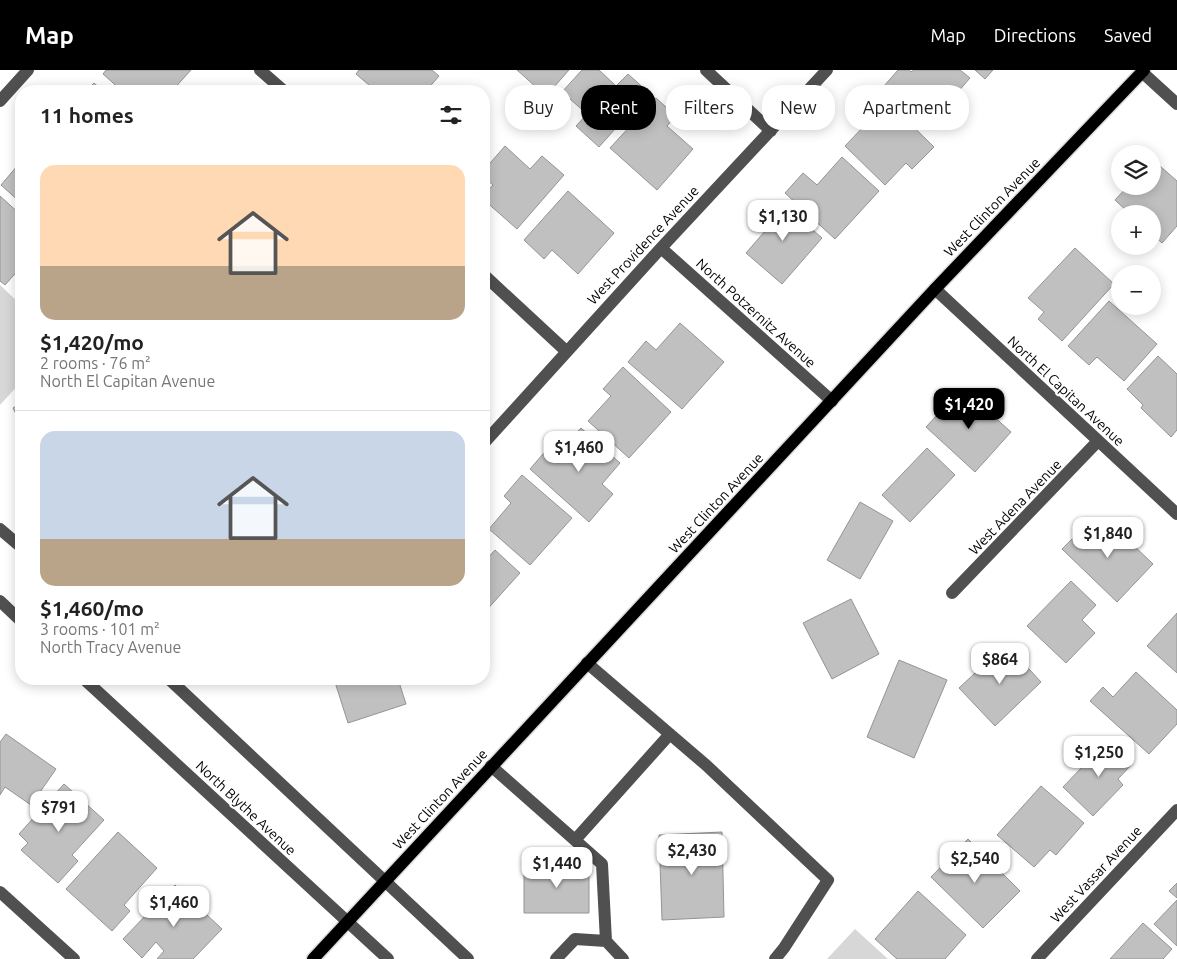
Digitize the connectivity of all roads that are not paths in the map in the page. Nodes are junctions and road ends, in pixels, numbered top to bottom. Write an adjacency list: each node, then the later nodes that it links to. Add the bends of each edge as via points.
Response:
1 (28, 70): 7 (street)
2 (260, 70): 6 (street)
3 (706, 70): 9 (street)
4 (827, 70): 9 (street, West Providence Avenue)
5 (1143, 71): 8 (street); 12 (main road, West Clinton Avenue)
6 (277, 85)
7 (0, 101)
8 (1177, 104)
9 (771, 131): 10 (street, West Providence Avenue)
10 (661, 248): 13 (street, West Providence Avenue); 14 (street, North Potzernitz Avenue)
11 (490, 281): 13 (street)
12 (935, 288): 14 (main road, West Clinton Avenue); 16 (street, North El Capitan Avenue)
13 (566, 351): 15 (street, West Providence Avenue)
14 (832, 401): 23 (main road, West Clinton Avenue)
15 (490, 436)
16 (1098, 441): 17 (street, North El Capitan Avenue); 20 (street, West Adena Avenue)
17 (1177, 514)
18 (0, 529): 19 (street)
19 (15, 542)
20 (952, 593)
21 (0, 601): 22 (street)
22 (15, 615)
23 (587, 663): 26 (street); 27 (main road, West Clinton Avenue)
24 (91, 685): 32 (street, North Blythe Avenue)
25 (175, 685): 30 (street)
26 (670, 734): 29 (street); 40 (street, via 828,880)
27 (491, 766): 29 (street); 30 (main road, West Clinton Avenue)
28 (1177, 810): 41 (street, West Vassar Avenue)
29 (575, 840): 33 (street, via 602,864)
30 (384, 880): 32 (main road, West Clinton Avenue); 37 (street)
31 (0, 892): 34 (street)
32 (347, 921): 35 (main road, West Clinton Avenue); 36 (street, North Blythe Avenue)
33 (606, 941): 38 (street, via 574,939); 39 (street)
34 (74, 959)
35 (313, 959)
36 (388, 959)
37 (468, 959)
38 (556, 959)
39 (623, 959)
40 (775, 959)
41 (1037, 959)

